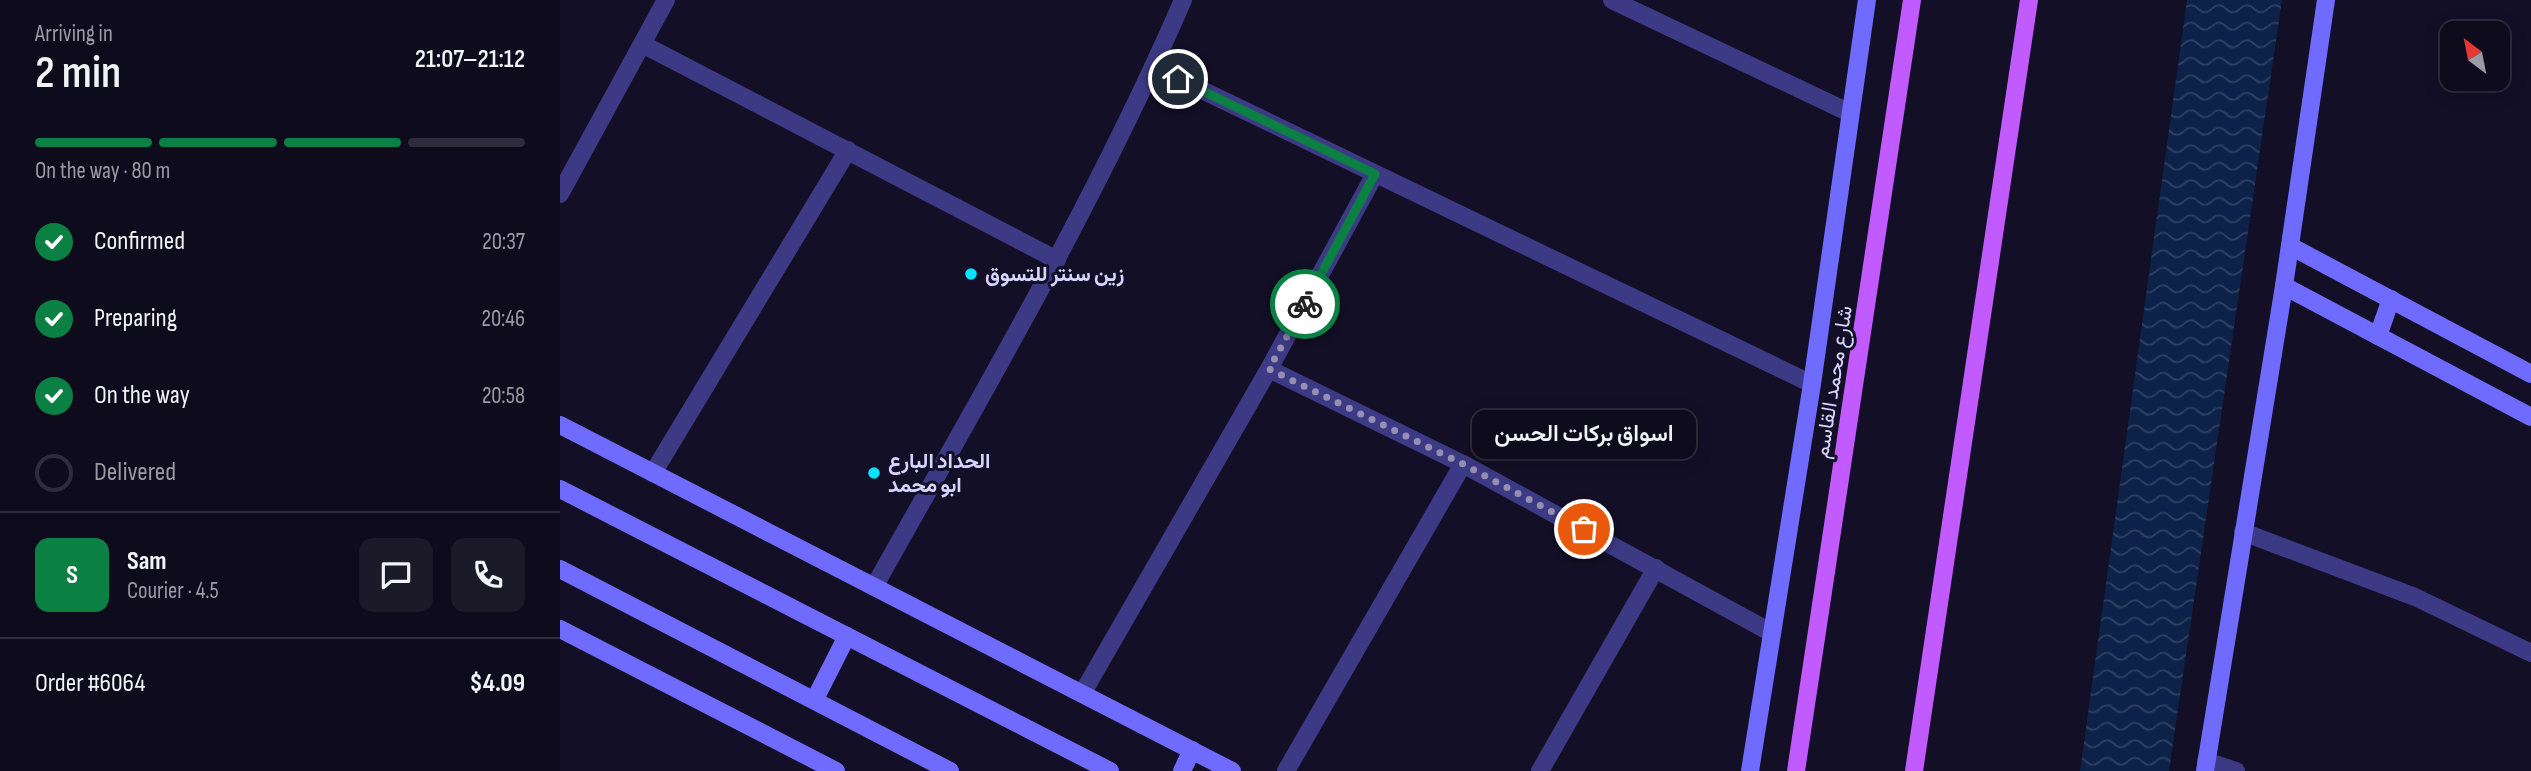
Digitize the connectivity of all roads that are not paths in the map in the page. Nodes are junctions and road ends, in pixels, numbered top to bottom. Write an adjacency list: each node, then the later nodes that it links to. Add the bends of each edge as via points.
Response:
1 (666, 0): 8 (street)
2 (1183, 0): 9 (street)
3 (1612, 0): 10 (street)
4 (1867, 0): 10 (street)
5 (1912, 0): 47 (main road, شارع محمد القاسم)
6 (2029, 0): 48 (main road)
7 (2326, 0): 14 (street)
8 (644, 45): 11 (street); 13 (street)
9 (1154, 67): 12 (street); 15 (street)
10 (1850, 113): 21 (street)
11 (848, 150): 15 (street); 25 (street)
12 (1375, 174): 19 (street); 21 (street)
13 (560, 194)
14 (2290, 246): 16 (street); 17 (street)
15 (1057, 260): 30 (street)
16 (2284, 286): 18 (street); 27 (street)
17 (2391, 299): 18 (street); 20 (street)
18 (2378, 336): 22 (street)
19 (1269, 369): 24 (street); 35 (street)
20 (2531, 373)
21 (1812, 384): 32 (street)
22 (2531, 418)
23 (563, 433): 25 (street)
24 (1463, 464): 28 (street); 44 (street)
25 (653, 473): 30 (street)
26 (560, 489): 33 (street)
27 (2243, 532): 34 (street, via 2415,597); 38 (street)
28 (1656, 568): 32 (street); 45 (street)
29 (560, 569): 36 (street)
30 (874, 587): 35 (street)
31 (560, 629): 39 (street)
32 (1772, 633): 46 (street)
33 (847, 636): 36 (street); 41 (street)
34 (2531, 653)
35 (1082, 694): 37 (street)
36 (815, 699): 40 (street)
37 (1192, 750): 42 (street); 43 (street)
38 (2206, 766): 49 (street)
39 (836, 771)
40 (950, 771)
41 (1110, 771)
42 (1182, 771)
43 (1232, 771)
44 (1286, 771)
45 (1540, 771)
46 (1750, 771)
47 (1796, 771)
48 (1914, 771)
49 (2236, 771)

